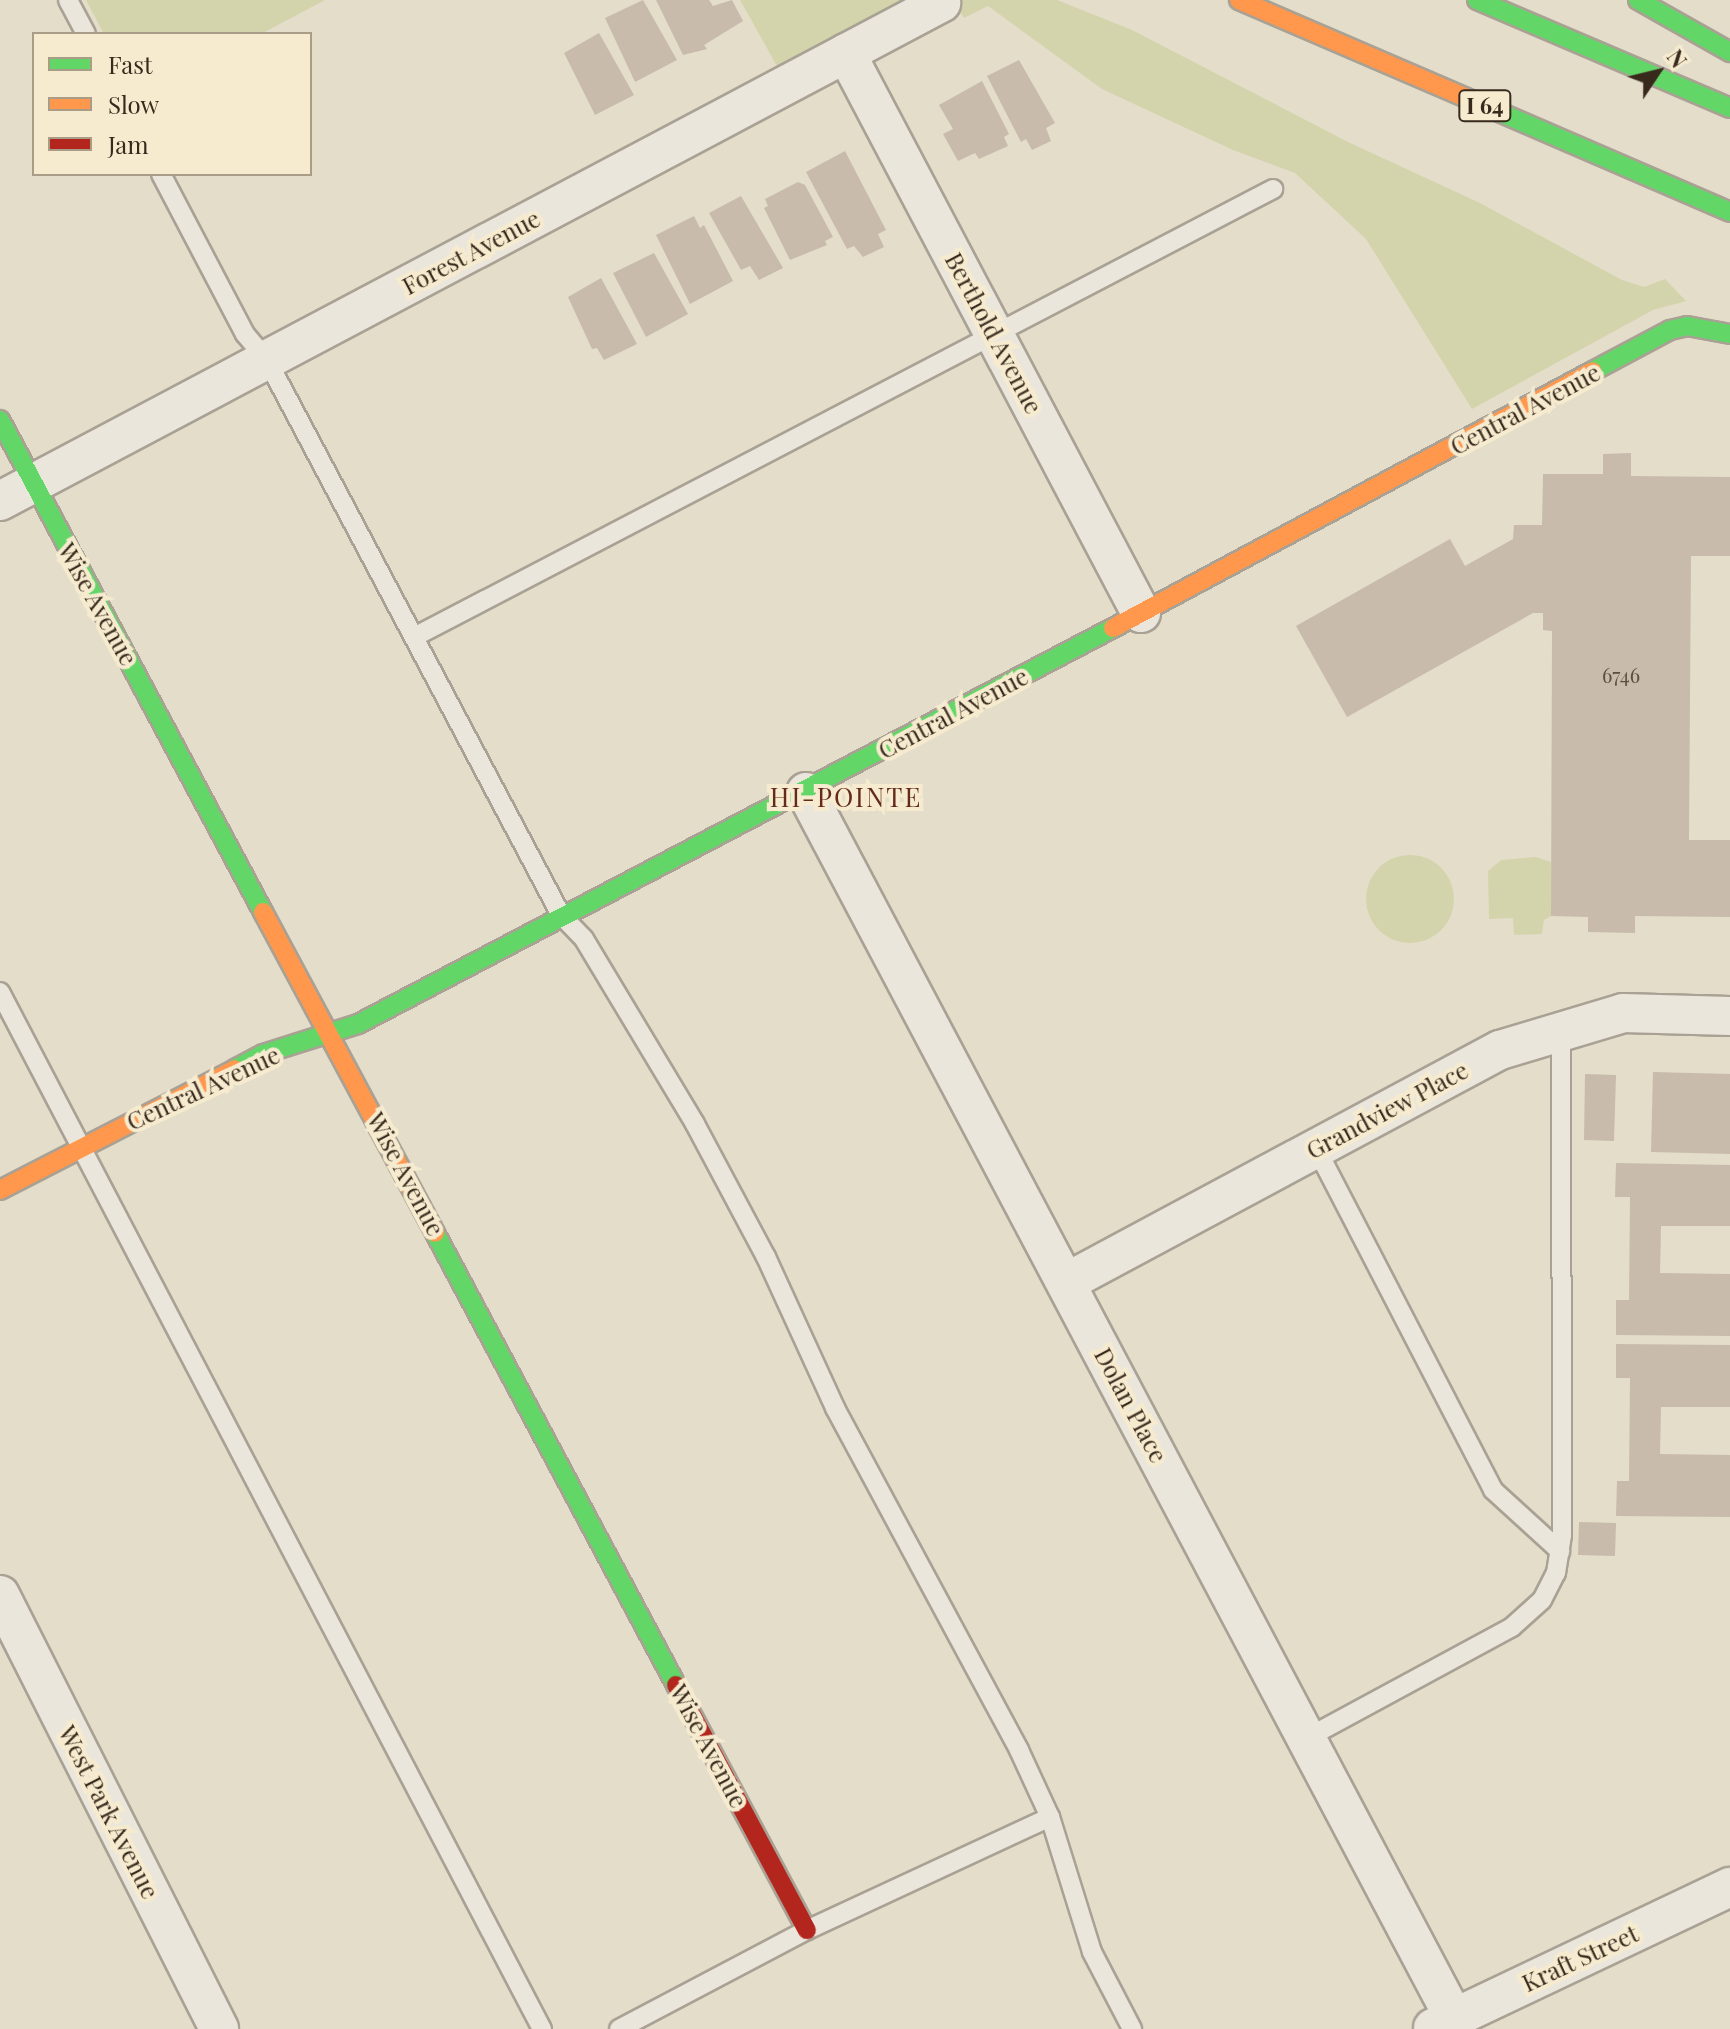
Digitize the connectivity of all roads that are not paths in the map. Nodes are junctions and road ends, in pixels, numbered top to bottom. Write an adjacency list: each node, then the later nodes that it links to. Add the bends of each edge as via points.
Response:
1 (68, 0): 6 (lane)
2 (1239, 0): 12 (main road, I 64)
3 (1477, 0): 9 (main road)
4 (1638, 0): 7 (main road)
5 (941, 3): 8 (street, Forest Avenue)
6 (85, 32)
7 (1730, 52)
8 (846, 53): 13 (street, Berthold Avenue); 15 (street, Forest Avenue)
9 (1730, 108)
10 (162, 176): 15 (lane, via 245,334)
11 (1273, 189): 13 (lane)
12 (1730, 212)
13 (994, 334): 19 (street, Berthold Avenue); 20 (lane)
14 (1730, 334): 19 (main road, Central Avenue, via 1687,326 1670,330)
15 (267, 360): 17 (street, Forest Avenue); 20 (lane)
16 (0, 420): 17 (main road, Wise Avenue)
17 (34, 483): 18 (street, Forest Avenue); 26 (main road, Wise Avenue)
18 (0, 501)
19 (1141, 613): 21 (main road, Central Avenue)
20 (414, 637): 22 (lane)
21 (806, 792): 22 (main road, Central Avenue); 30 (street, Dolan Place)
22 (561, 915): 26 (main road, Central Avenue); 34 (lane, via 584,939 695,1124 766,1257 835,1408)
23 (0, 992): 27 (lane)
24 (1730, 1016): 25 (street, Grandview Place, via 1623,1013)
25 (1561, 1028): 28 (street, Grandview Place, via 1500,1050); 31 (lane)
26 (333, 1036): 27 (main road, Central Avenue, via 263,1054); 36 (main road, Wise Avenue)
27 (83, 1146): 29 (main road, Central Avenue); 39 (lane)
28 (1316, 1148): 30 (street, Grandview Place); 31 (lane, via 1493,1490)
29 (0, 1190)
30 (1067, 1282): 33 (street, Dolan Place)
31 (1560, 1551): 33 (lane, via 1542,1600 1512,1627)
32 (0, 1595): 38 (street, West Park Avenue)
33 (1307, 1738): 37 (street, Dolan Place)
34 (1050, 1817): 36 (lane); 41 (lane, via 1092,1952)
35 (1730, 1887): 37 (street, Kraft Street)
36 (807, 1930): 40 (lane)
37 (1448, 2025)
38 (219, 2029)
39 (542, 2029)
40 (619, 2029)
41 (1132, 2029)

